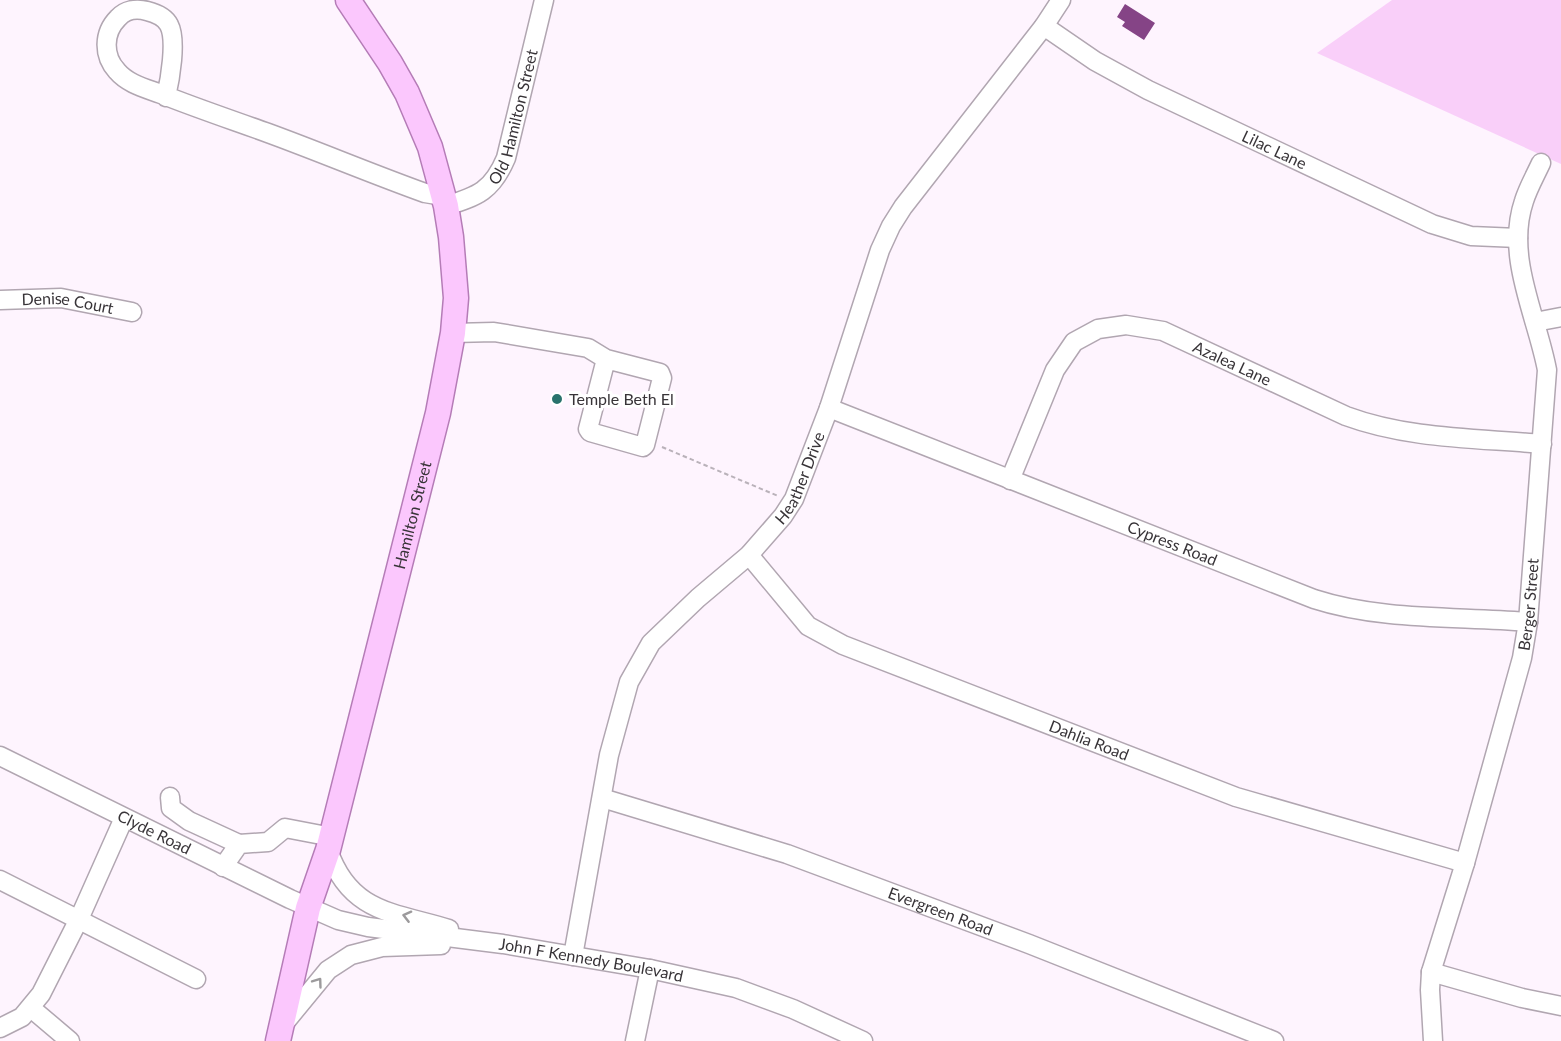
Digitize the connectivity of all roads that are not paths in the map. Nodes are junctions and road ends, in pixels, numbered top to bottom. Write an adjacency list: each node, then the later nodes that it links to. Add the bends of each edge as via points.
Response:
1 (348, 0): 7 (main road, Hamilton Street, via 407,93 430,147)
2 (544, 0): 7 (street, Old Hamilton Street, via 501,170 492,184 470,199)
3 (1061, 0): 4 (street, Heather Drive)
4 (1044, 26): 8 (street, Lilac Lane, via 1095,61 1148,90 1432,224 1471,236); 15 (street, Heather Drive, via 891,226)
5 (166, 97): 5 (street, via 132,83 110,62 108,33 127,10 157,14 170,26 173,40); 7 (street)
6 (1541, 163): 8 (street, Berger Street, via 1523,203)
7 (444, 201): 13 (main road, Hamilton Street, via 454,268)
8 (1518, 238): 12 (street, Berger Street, via 1522,275)
9 (0, 300): 10 (street, Denise Court, via 61,298)
10 (132, 312)
11 (1561, 317): 12 (street)
12 (1535, 322): 16 (street, Berger Street, via 1547,370)
13 (453, 333): 14 (street, via 494,332 567,344 588,348); 25 (main road, Hamilton Street, via 438,413)
14 (606, 359): 14 (street, via 660,374 662,378 643,447 588,429)
15 (829, 408): 17 (street, Cypress Road); 18 (street, Heather Drive, via 794,499)
16 (1542, 444): 17 (street, Azalea Lane, via 1416,434 1371,426 1163,331 1126,325 1098,329 1074,342 1066,352); 19 (street, Berger Street)
17 (1010, 480): 19 (street, Cypress Road, via 1337,606 1416,616)
18 (749, 555): 22 (street, Heather Drive, via 698,598 640,660 628,682); 26 (street, Dahlia Road, via 808,626 843,645 1236,797)
19 (1528, 622): 26 (street, Berger Street, via 1522,658)
20 (0, 756): 23 (street, Clyde Road)
21 (170, 796): 24 (street, via 171,808 189,821)
22 (602, 798): 32 (street, Heather Drive); 43 (street, Evergreen Road, via 787,854)
23 (123, 819): 27 (street, Clyde Road); 30 (street)
24 (238, 844): 25 (street, via 268,842 285,828); 27 (street)
25 (330, 844): 29 (main road, Hamilton Street); 31 (street, one-way to 25, via 367,903 335,870)
26 (1465, 863): 34 (street, Berger Street)
27 (223, 867): 29 (street, Clyde Road)
28 (0, 880): 30 (street)
29 (308, 908): 31 (street, John F Kennedy Boulevard, via 368,927); 39 (main road, Hamilton Street)
30 (79, 920): 35 (street); 37 (street)
31 (503, 944): 32 (street, John F Kennedy Boulevard); 39 (street, one-way to 31, via 324,974 351,955 382,947)
32 (573, 956): 33 (street, John F Kennedy Boulevard)
33 (650, 969): 41 (street); 42 (street, John F Kennedy Boulevard, via 736,988)
34 (1431, 972): 36 (street); 44 (street, Berger Street)
35 (196, 979)
36 (1561, 1006)
37 (32, 1008): 38 (street); 40 (street)
38 (0, 1029)
39 (280, 1034)
40 (70, 1041)
41 (635, 1041)
42 (863, 1041)
43 (1274, 1041)
44 (1433, 1041)

